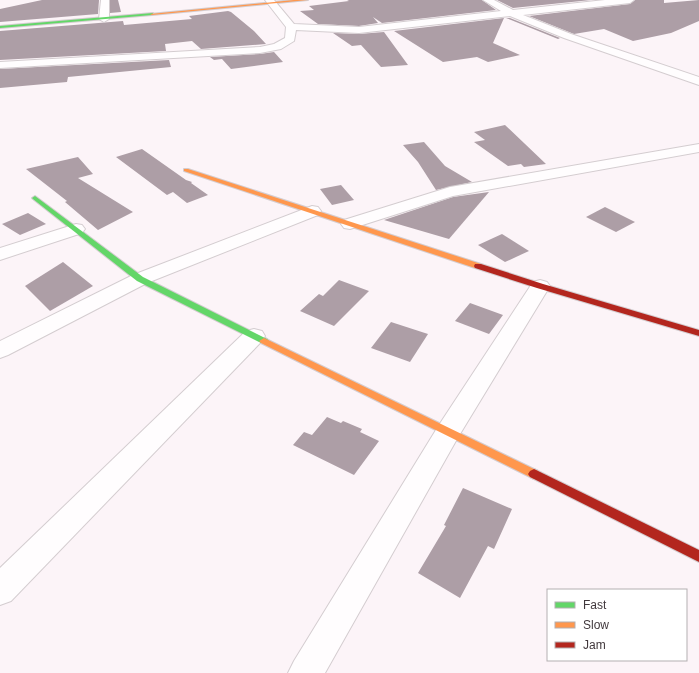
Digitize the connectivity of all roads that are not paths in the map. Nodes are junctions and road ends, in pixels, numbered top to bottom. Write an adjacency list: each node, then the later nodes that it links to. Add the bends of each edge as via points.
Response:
1 (105, 0): 7 (street)
2 (306, 0): 5 (street)
3 (487, 0): 6 (street)
4 (630, 0): 6 (street)
5 (270, 2): 7 (street); 8 (street)
6 (510, 13): 8 (street, via 359,30); 11 (street, via 552,31)
7 (104, 19): 9 (street)
8 (291, 26): 10 (street, via 290,39 277,47 260,50)
9 (0, 27)
10 (0, 65)
11 (699, 81)
12 (699, 148): 16 (street, via 450,192)
13 (186, 170): 15 (street)
14 (35, 198): 17 (street)
15 (312, 211): 16 (street); 19 (street)
16 (350, 224): 20 (street)
17 (76, 229): 18 (street); 19 (street)
18 (0, 254)
19 (140, 279): 22 (street); 23 (street)
20 (540, 286): 21 (street); 24 (street)
21 (699, 333)
22 (254, 336): 24 (street); 26 (street)
23 (0, 350)
24 (448, 432): 25 (street); 27 (street)
25 (699, 556)
26 (0, 590)
27 (306, 673)

